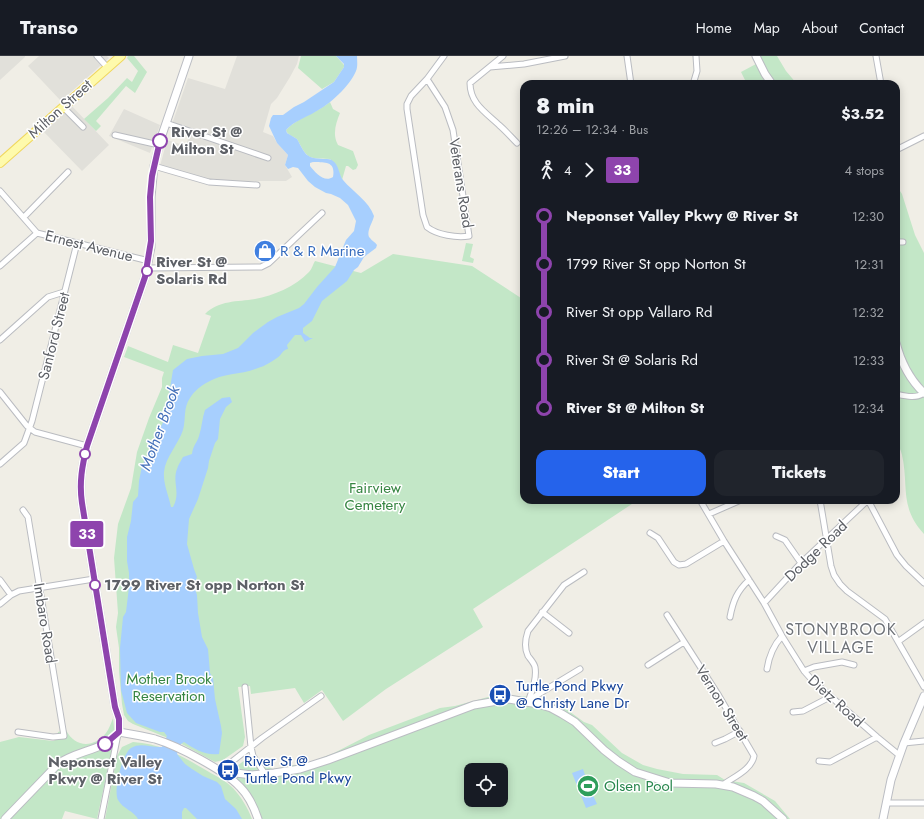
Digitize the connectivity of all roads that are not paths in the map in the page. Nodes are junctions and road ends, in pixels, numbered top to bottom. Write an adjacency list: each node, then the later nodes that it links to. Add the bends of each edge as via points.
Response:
1 (97, 56): 12 (street)
2 (121, 56): 12 (main road, Milton Street)
3 (189, 56): 19 (main road)
4 (444, 56): 13 (street, Veterans Road)
5 (503, 56): 11 (street)
6 (565, 56): 11 (street, via 524,64)
7 (627, 56): 14 (street)
8 (696, 56): 15 (street, via 697,71)
9 (756, 56): 16 (main road)
10 (876, 56): 17 (street)
11 (490, 66): 23 (street, via 470,83 472,96 477,105)
12 (107, 67): 18 (main road, Milton Street)
13 (427, 79): 13 (street, Veterans Road, via 411,96 406,110 425,223 434,231 469,236 455,137 441,99)
14 (630, 80)
15 (694, 80)
16 (767, 80)
17 (880, 80)
18 (63, 107): 20 (street); 27 (main road, Milton Street)
19 (166, 123): 24 (main road); 26 (street)
20 (82, 128)
21 (115, 135): 24 (street)
22 (924, 136): 25 (street)
23 (517, 143)
24 (159, 145): 28 (main road)
25 (900, 148)
26 (268, 158)
27 (0, 163)
28 (154, 166): 30 (street, via 209,182); 36 (main road)
29 (68, 172): 33 (street)
30 (257, 185)
31 (0, 191): 33 (street, Ernest Avenue)
32 (322, 213): 36 (street, Ernest Avenue, via 269,264 261,267)
33 (24, 218): 34 (street, Ernest Avenue)
34 (37, 233): 35 (street, Ernest Avenue); 37 (street)
35 (77, 243): 36 (street, Ernest Avenue); 38 (street, Sanford Street)
36 (148, 265): 45 (main road)
37 (0, 266)
38 (64, 292): 39 (street, via 48,297); 44 (street, Sanford Street)
39 (0, 340)
40 (900, 354): 42 (main road, via 910,376)
41 (0, 392): 44 (street)
42 (924, 393): 43 (street, via 915,397)
43 (900, 395)
44 (30, 429): 45 (street, via 38,434); 46 (street, Sanford Street, via 24,443)
45 (87, 446): 60 (main road, via 80,490)
46 (0, 464)
47 (703, 504): 53 (street, Dietz Road)
48 (732, 504): 53 (street)
49 (821, 504): 57 (street)
50 (864, 504): 57 (street, Dodge Road)
51 (870, 504): 63 (street, via 897,555)
52 (23, 510): 64 (street, Imbaro Road, via 28,517)
53 (709, 514): 56 (street, Dietz Road)
54 (650, 533): 56 (street, via 658,538 679,566)
55 (776, 536): 58 (street, via 785,540)
56 (724, 540): 62 (street, Dietz Road)
57 (826, 540): 58 (street, Dodge Road); 75 (street, via 831,566 840,584 885,619)
58 (801, 564): 66 (street, Dodge Road)
59 (584, 572): 68 (street, via 564,585)
60 (94, 579): 64 (street); 90 (main road, via 119,719)
61 (0, 580): 65 (street)
62 (750, 580): 66 (street, Dietz Road); 70 (street, via 740,588 732,605)
63 (924, 583)
64 (39, 588): 65 (street); 89 (street, Imbaro Road, via 64,736 59,738)
65 (11, 595): 67 (street)
66 (764, 603): 73 (street, Dietz Road)
67 (0, 604)
68 (542, 612): 72 (street); 86 (street, via 526,638 526,649 535,674)
69 (667, 615): 74 (street, Vernon Street)
70 (730, 617)
71 (924, 622): 75 (street)
72 (569, 634)
73 (782, 636): 79 (street, via 768,658); 80 (street, Dietz Road)
74 (684, 642): 76 (street); 88 (street, Vernon Street)
75 (899, 642): 82 (street)
76 (648, 664)
77 (854, 665): 80 (street, via 842,662)
78 (580, 669): 86 (street)
79 (767, 669)
80 (804, 671): 84 (street, Dietz Road)
81 (245, 687): 95 (street)
82 (924, 687)
83 (321, 696): 95 (street)
84 (830, 696): 87 (street, via 803,711); 91 (street, Dietz Road)
85 (924, 696): 94 (main road)
86 (528, 702): 99 (main road, via 509,699 474,705 318,763 292,771); 102 (main road, via 551,708 575,722 604,750 636,772 674,784)
87 (793, 712)
88 (740, 731): 93 (street); 102 (street, Vernon Street, via 754,756 753,761)
89 (18, 732)
90 (119, 732): 98 (main road, via 161,741); 105 (main road, via 105,744 58,764); 106 (street)
91 (877, 738): 96 (street, Dietz Road); 97 (street, via 830,762)
92 (924, 741): 94 (street)
93 (715, 742)
94 (904, 743): 96 (main road)
95 (251, 747): 98 (street); 99 (street)
96 (899, 755): 103 (main road)
97 (819, 761)
98 (220, 771): 100 (main road); 101 (main road)
99 (265, 774): 100 (main road)
100 (252, 775): 101 (main road)
101 (234, 781): 107 (main road, via 249,799)
102 (724, 784): 108 (main road, via 763,801)
103 (886, 802): 104 (street); 109 (main road)
104 (924, 803)
105 (5, 819)
106 (101, 819)
107 (258, 819)
108 (783, 819)
109 (883, 819)

